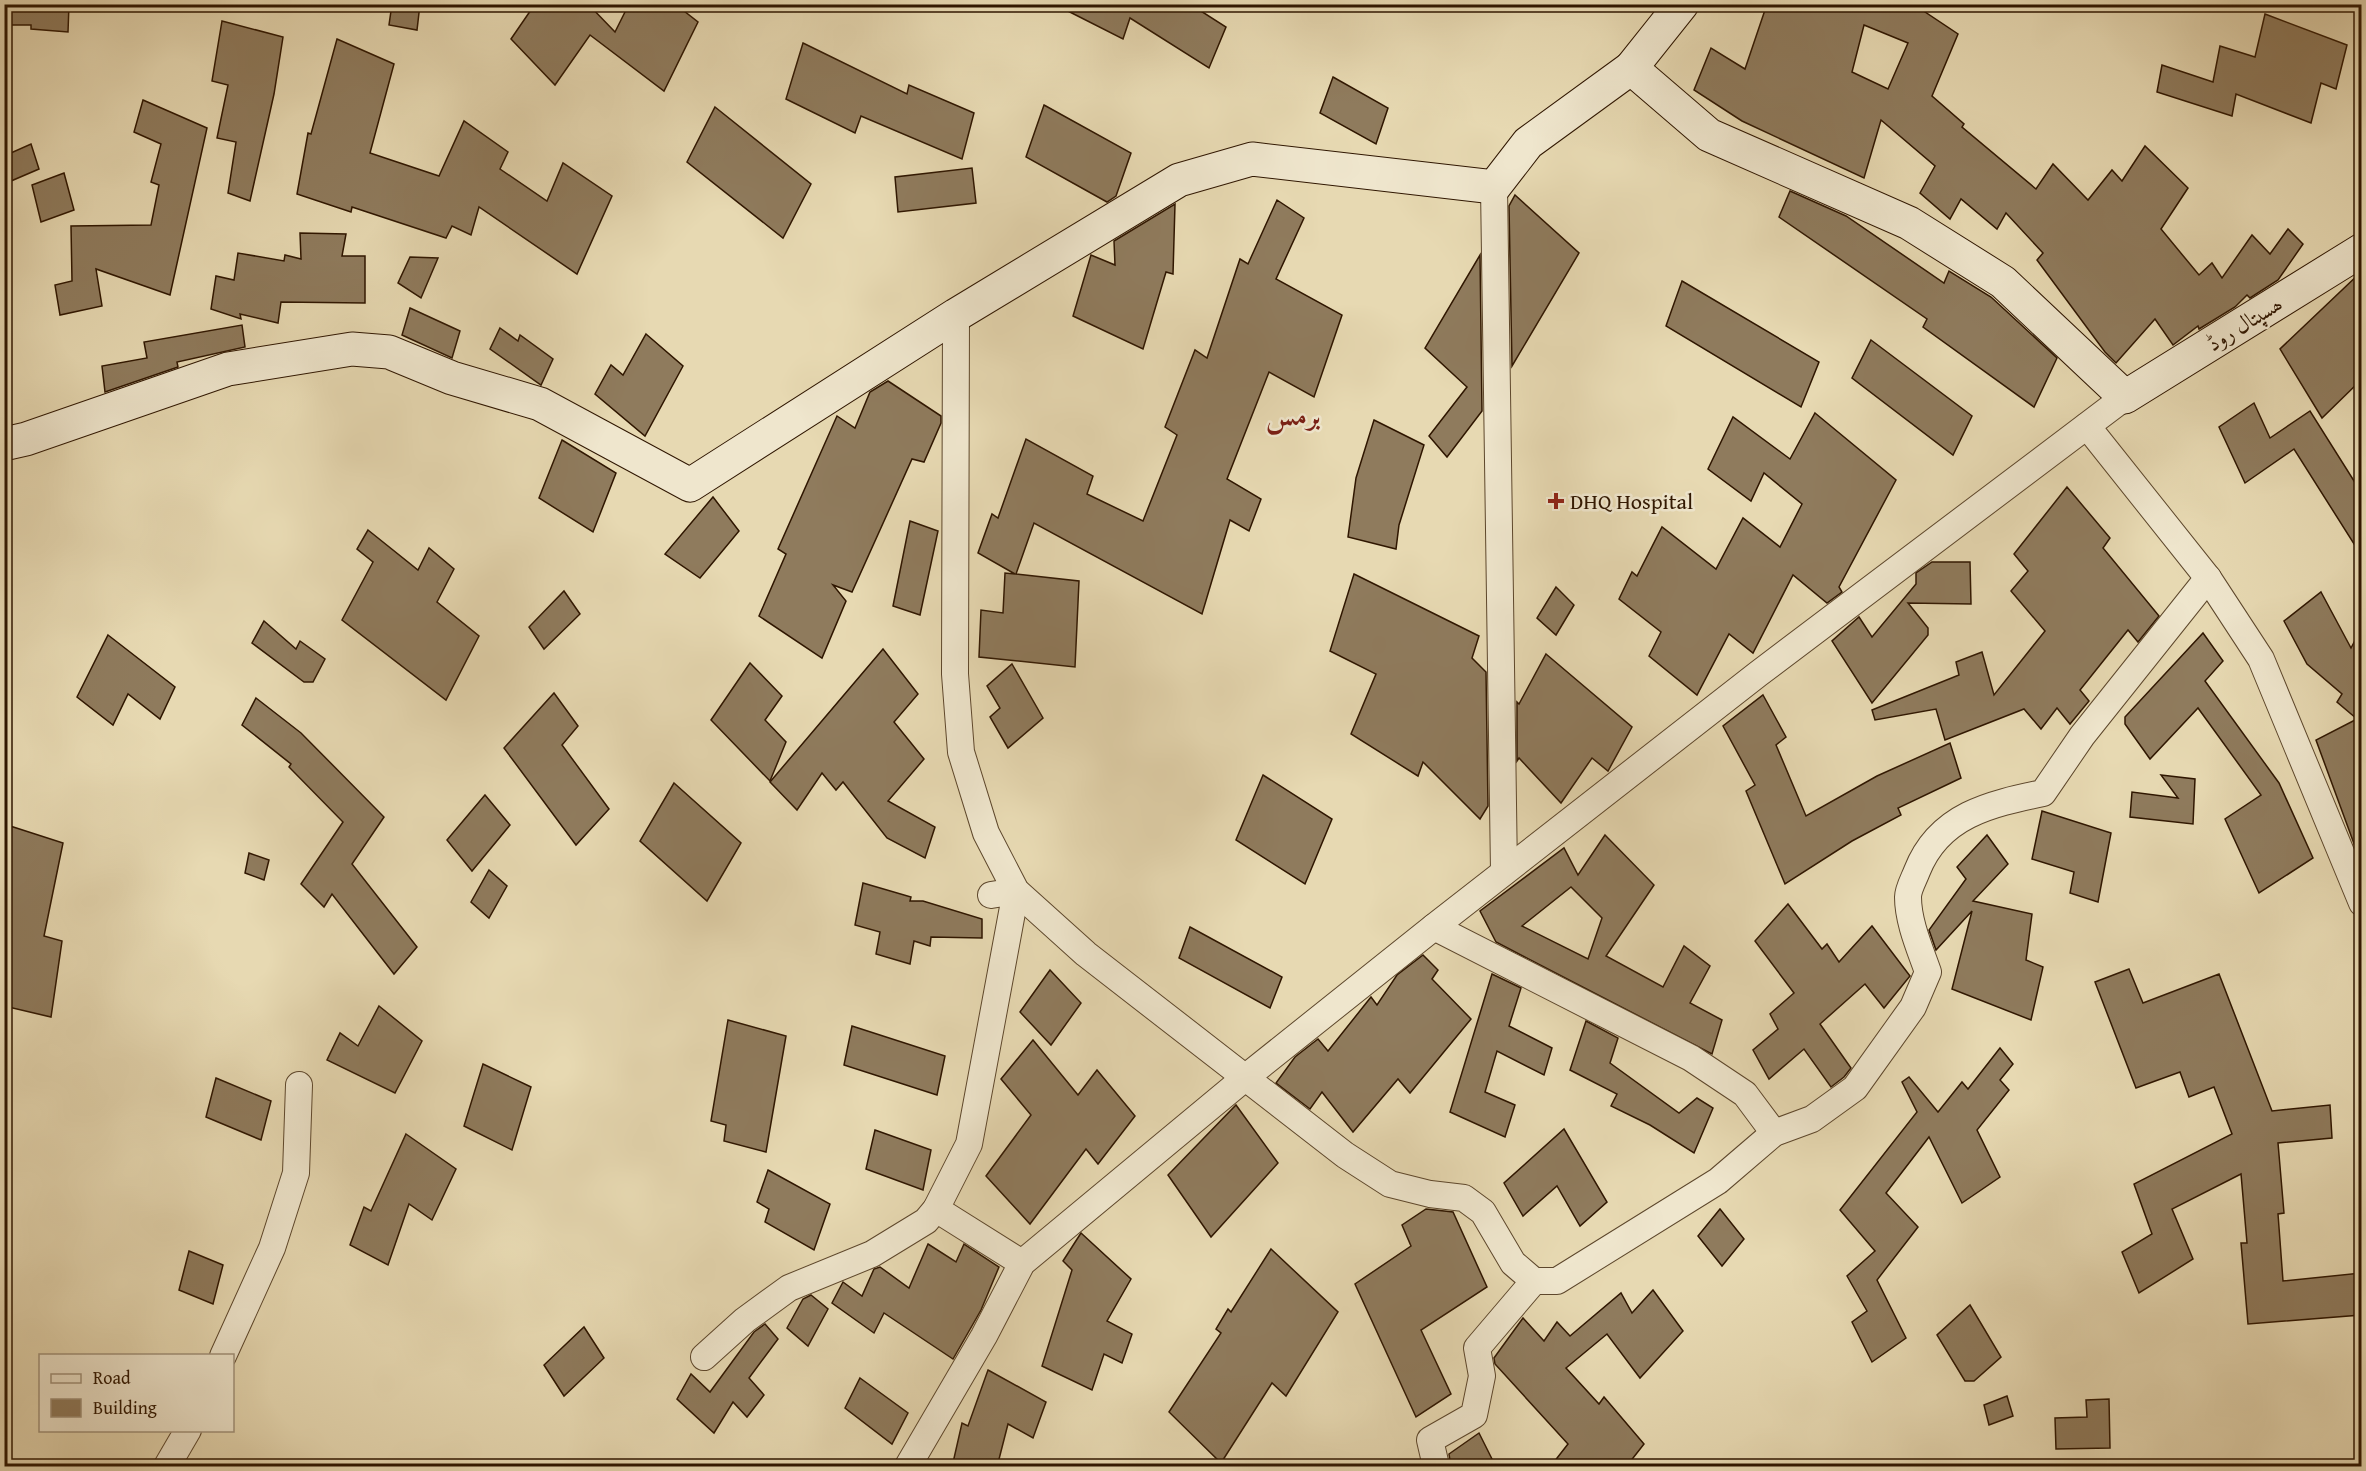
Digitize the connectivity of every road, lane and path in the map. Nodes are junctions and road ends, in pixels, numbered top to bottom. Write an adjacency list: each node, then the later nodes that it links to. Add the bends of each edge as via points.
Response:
1 (1682, 4): 2 (street)
2 (1631, 68): 3 (street, via 1528,143); 6 (street, via 1709,135 1908,223 2003,282)
3 (1494, 187): 5 (street, via 1252,159 1179,180); 10 (street)
4 (2361, 250): 6 (street, ھسپتال روڈ)
5 (956, 315): 8 (street, via 690,485 540,404 452,378 389,352 352,349 228,369); 11 (street, via 955,674 961,752 986,833)
6 (2126, 397): 7 (street)
7 (2087, 426): 9 (street); 10 (street)
8 (4, 444)
9 (2208, 578): 13 (street, via 2261,659); 17 (street, via 2082,736 2043,793 1996,803 1959,818 1925,850 1908,895 1915,936 1928,972 1913,1007 1856,1088 1812,1119)
10 (1504, 872): 14 (street)
11 (1016, 891): 12 (street); 15 (street, via 1086,954); 18 (street, via 969,1144)
12 (991, 895)
13 (2361, 903)
14 (1434, 927): 15 (street); 17 (street, via 1691,1058 1745,1094)
15 (1246, 1077): 19 (street); 20 (street, via 1344,1155 1390,1184 1464,1198 1483,1212 1513,1263)
16 (299, 1085): 21 (street, via 296,1173 272,1248)
17 (1774, 1133): 20 (street, via 1718,1180 1632,1236 1557,1281)
18 (936, 1209): 19 (street); 22 (street, via 926,1221 872,1254 789,1288)
19 (1022, 1263): 25 (street)
20 (1534, 1281): 26 (street, via 1477,1348 1482,1376 1474,1415 1430,1440)
21 (224, 1354)
22 (704, 1357)
23 (187, 1432): 24 (street)
24 (167, 1467)
25 (908, 1467)
26 (1436, 1467)

